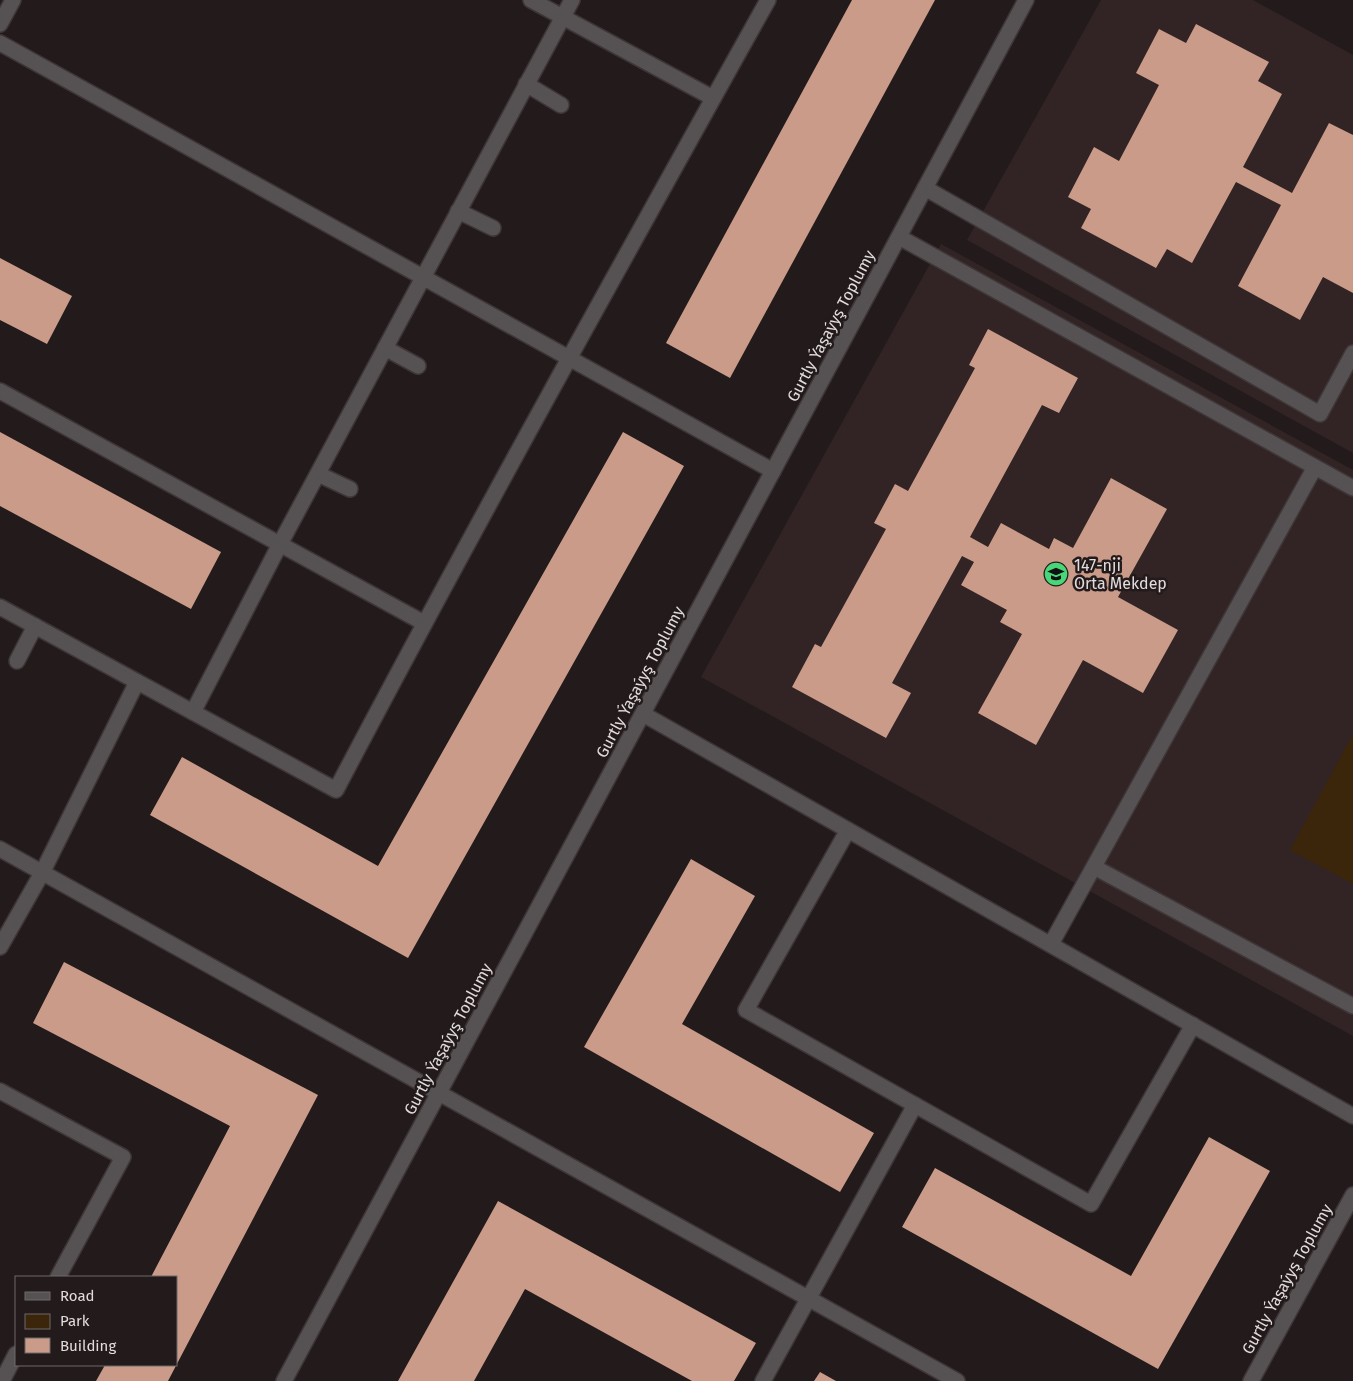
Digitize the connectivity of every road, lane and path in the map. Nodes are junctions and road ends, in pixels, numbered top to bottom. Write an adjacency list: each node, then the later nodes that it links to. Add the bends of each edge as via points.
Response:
1 (13, 0): 7 (street)
2 (531, 0): 6 (street)
3 (572, 0): 6 (street)
4 (768, 0): 10 (street)
5 (1026, 0): 12 (street, Gurtly Ýaşaýyş Toplumy)
6 (563, 17): 9 (street); 10 (street)
7 (0, 24)
8 (0, 43): 16 (street)
9 (526, 84): 11 (street); 13 (street)
10 (713, 98): 19 (street)
11 (562, 105)
12 (925, 188): 15 (street, Gurtly Ýaşaýyş Toplumy); 18 (street, via 1320,414)
13 (458, 211): 14 (street); 16 (street)
14 (493, 228)
15 (899, 237): 22 (street); 23 (street, Gurtly Ýaşaýyş Toplumy)
16 (422, 277): 17 (street); 19 (street)
17 (385, 348): 20 (street); 24 (street)
18 (1353, 353)
19 (568, 358): 23 (street); 29 (street)
20 (418, 366)
21 (0, 391): 27 (street)
22 (1314, 467): 25 (street); 37 (street)
23 (773, 472): 34 (street, Gurtly Ýaşaýyş Toplumy)
24 (318, 474): 26 (street); 27 (street)
25 (1353, 488)
26 (350, 489)
27 (280, 544): 29 (street); 33 (street)
28 (0, 607): 30 (street)
29 (424, 623): 33 (street, via 336,790)
30 (35, 626): 31 (street); 32 (street)
31 (17, 662)
32 (137, 682): 33 (street); 38 (street)
33 (193, 712)
34 (643, 714): 35 (street); 44 (street, Gurtly Ýaşaýyş Toplumy)
35 (848, 830): 39 (street); 45 (street, via 746,1010)
36 (0, 849): 38 (street)
37 (1094, 867): 39 (street); 41 (street)
38 (42, 873): 40 (street); 44 (street)
39 (1051, 944): 42 (street)
40 (0, 947)
41 (1353, 1006)
42 (1192, 1025): 45 (street, via 1091,1204); 46 (street)
43 (0, 1091): 48 (street, via 123,1158)
44 (439, 1093): 49 (street); 52 (street, Gurtly Ýaşaýyş Toplumy)
45 (914, 1105): 49 (street)
46 (1353, 1116)
47 (1353, 1195): 55 (street, Gurtly Ýaşaýyş Toplumy)
48 (59, 1276)
49 (809, 1298): 53 (street); 54 (street)
50 (15, 1356): 51 (street)
51 (2, 1381)
52 (284, 1381)
53 (763, 1381)
54 (957, 1381)
55 (1251, 1381)

